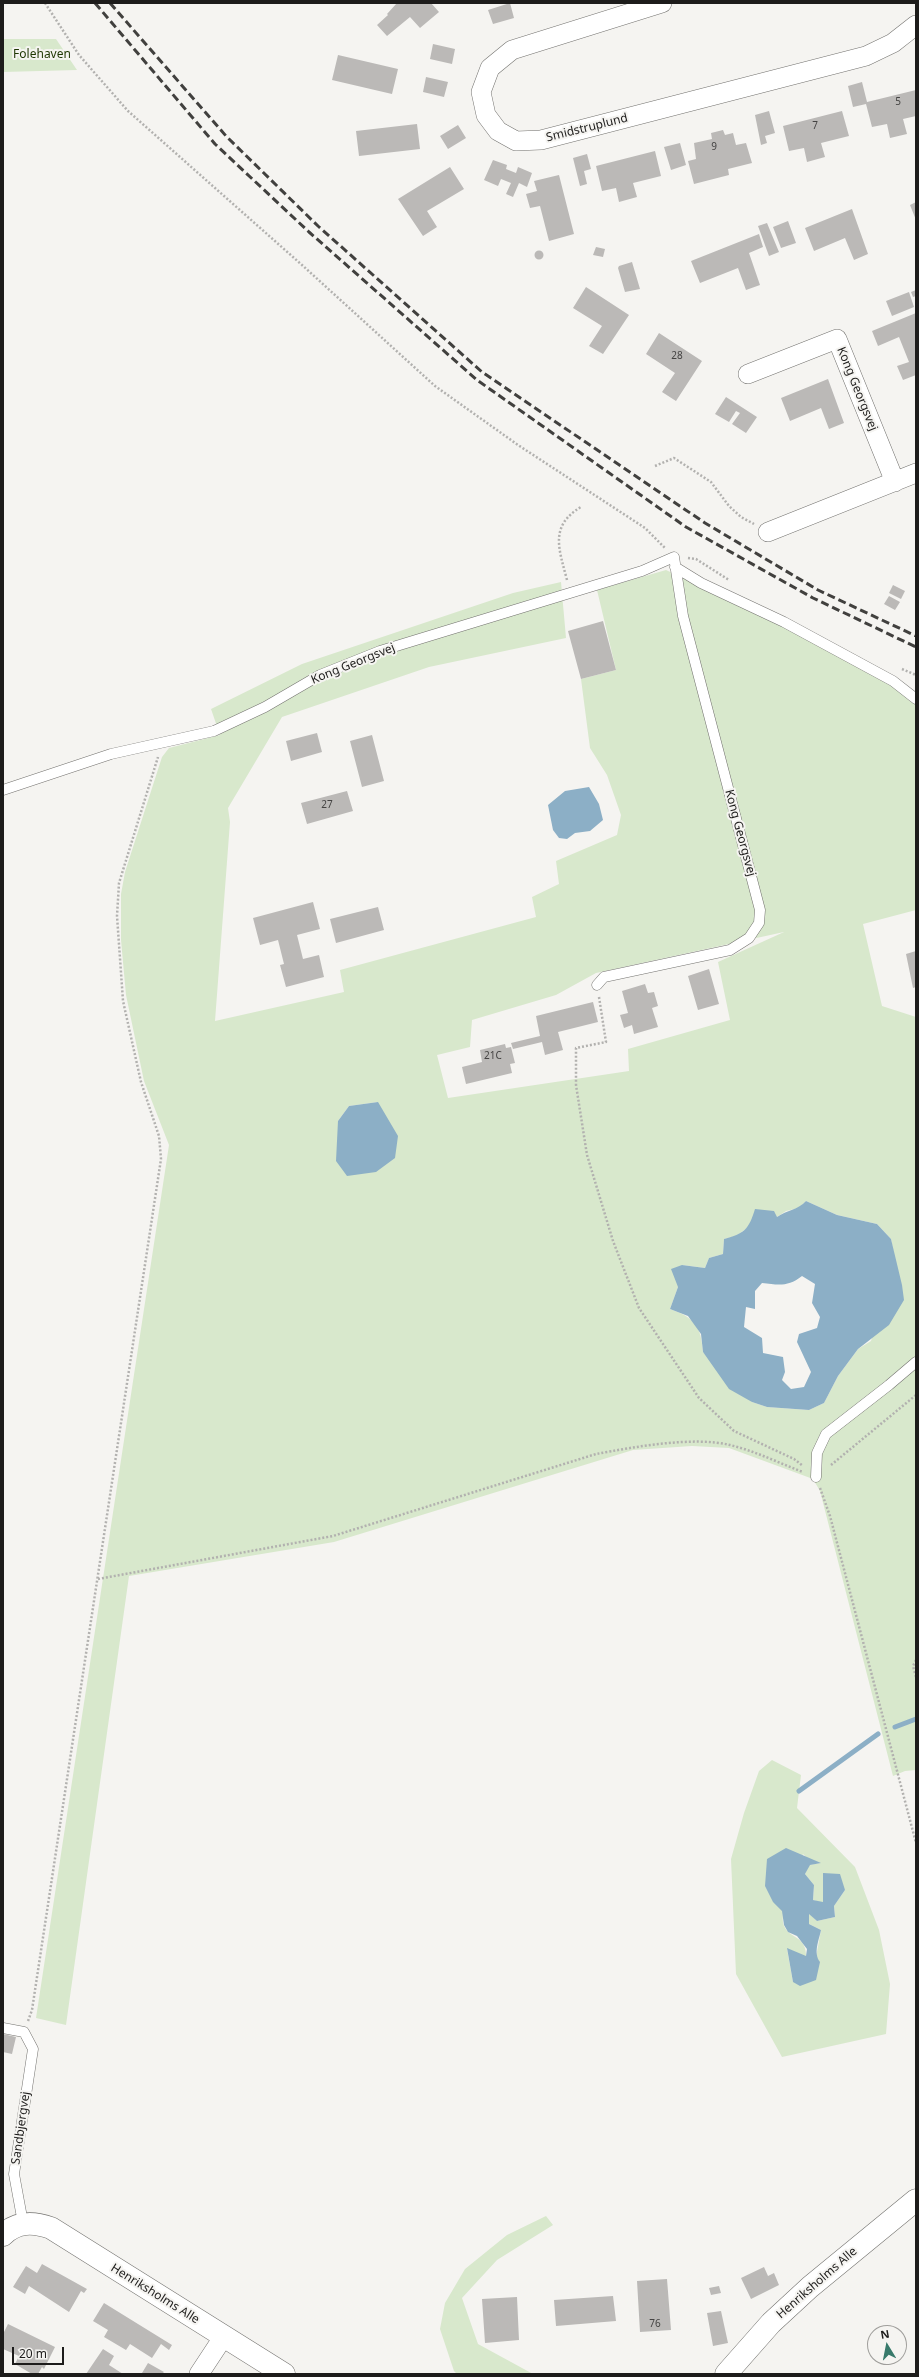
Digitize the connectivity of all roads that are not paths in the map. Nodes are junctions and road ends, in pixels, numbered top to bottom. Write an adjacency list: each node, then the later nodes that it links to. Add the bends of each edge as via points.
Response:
1 (662, 3): 2 (street, Smidstruplund, via 512,50 490,68 481,92 486,115 498,131 516,140 541,140 866,56 893,43)
2 (916, 25)
3 (748, 374): 5 (street, Kong Georgsvej, via 837,339)
4 (916, 473): 5 (street)
5 (894, 482): 6 (street)
6 (768, 532)
7 (676, 567): 8 (lane, via 701,583 784,622 893,681); 9 (lane, Kong Georgsvej, via 674,557 642,571 380,651 320,675 265,707 214,731 111,754); 10 (lane, Kong Georgsvej, via 683,616 760,910 759,923 749,938 730,950 604,977)
8 (916, 699)
9 (3, 790)
10 (596, 985)
11 (916, 1362): 12 (lane, via 826,1434 817,1453)
12 (816, 1477)
13 (3, 2028): 15 (lane, Sandbjergvej, via 24,2032 33,2049 14,2174)
14 (916, 2200): 20 (street, Henriksholms Alle, via 810,2287 771,2323)
15 (23, 2224): 16 (street, via 8,2229); 17 (street, Henriksholms Alle, via 38,2224 51,2228)
16 (3, 2235)
17 (224, 2336): 18 (street); 19 (street, Henriksholms Alle)
18 (199, 2374)
19 (284, 2374)
20 (726, 2374)

